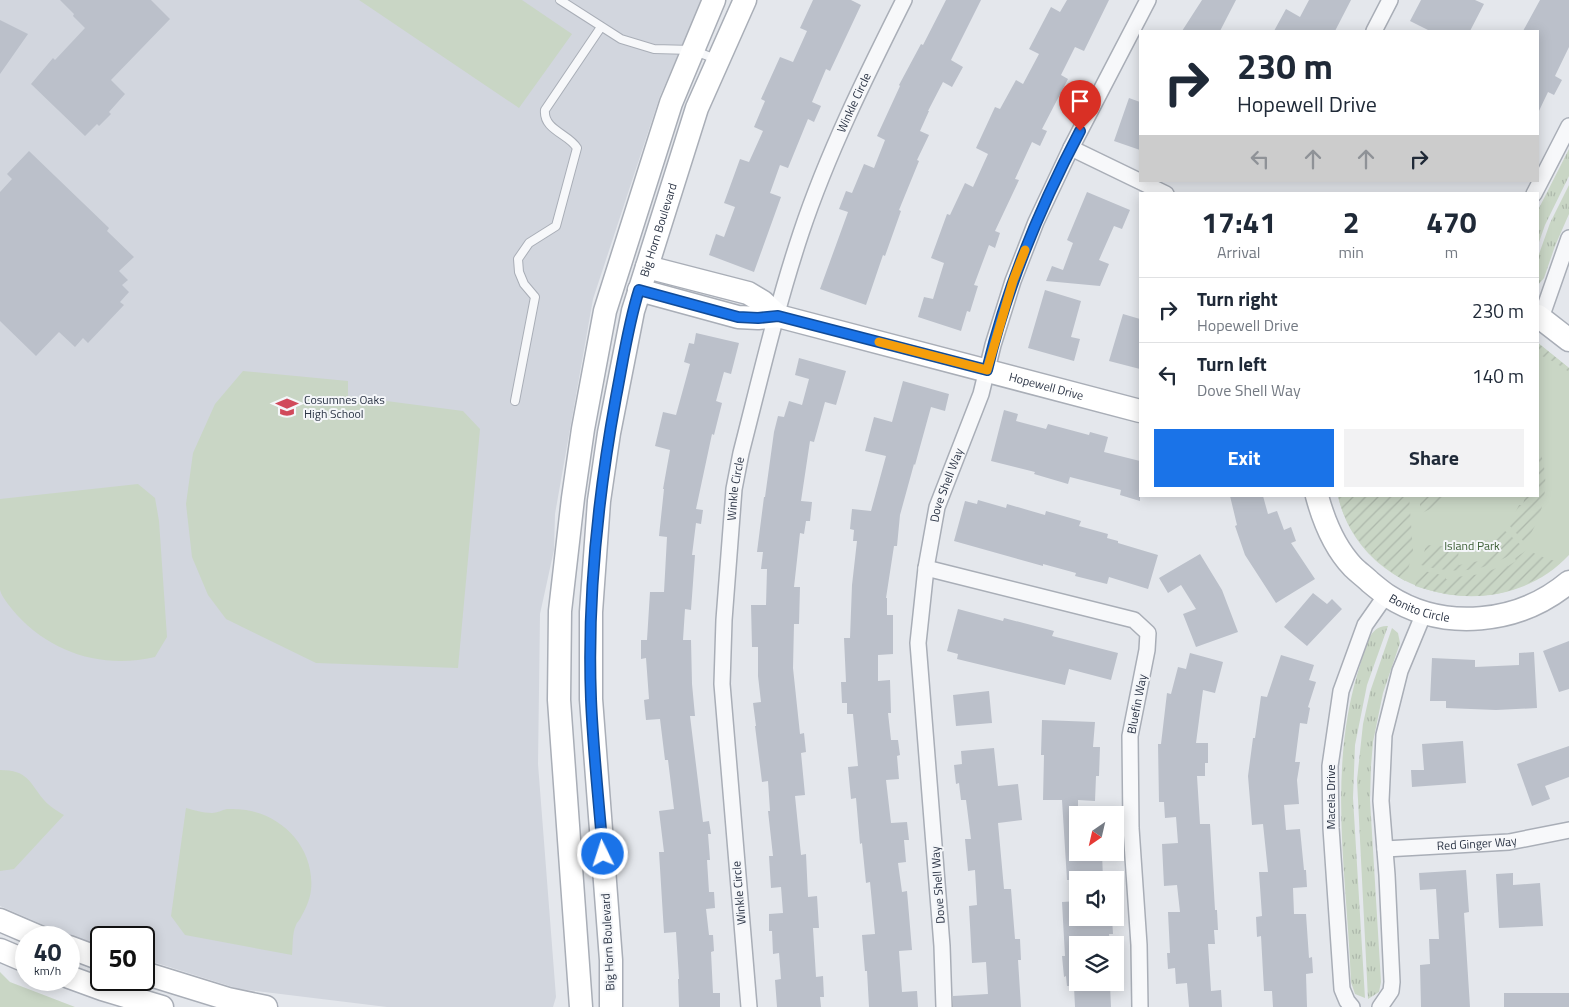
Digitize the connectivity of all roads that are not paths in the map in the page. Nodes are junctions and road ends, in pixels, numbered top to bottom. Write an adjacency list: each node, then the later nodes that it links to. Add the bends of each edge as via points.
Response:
1 (560, 0): 7 (lane)
2 (714, 0): 9 (main road)
3 (745, 0): 10 (main road, Big Horn Boulevard)
4 (904, 0): 20 (street, Winkle Circle, via 852,103 826,165 801,232)
5 (1148, 0): 12 (street, Dove Shell Way)
6 (1390, 0): 8 (street)
7 (601, 27): 9 (lane, via 621,39 654,49); 24 (lane, via 545,110 544,117 550,125 574,142 577,148 556,226 529,243 518,259 524,284 535,298)
8 (1375, 30)
9 (692, 50): 10 (lane); 41 (main road, via 671,103 605,311 583,429 566,554 560,611 559,700)
10 (719, 60): 18 (main road, Big Horn Boulevard, via 698,108)
11 (1569, 126): 16 (street)
12 (1071, 148): 13 (street); 23 (street, Dove Shell Way, via 1036,222 1013,281)
13 (1139, 181)
14 (1141, 182): 15 (street)
15 (1162, 192)
16 (1535, 192)
17 (1569, 238): 21 (street)
18 (647, 266): 19 (main road, Big Horn Boulevard); 20 (main road, Hopewell Drive, via 748,293)
19 (639, 290): 20 (main road, Hopewell Drive, via 738,317); 42 (main road, Big Horn Boulevard, via 609,433 599,501 591,612 591,699 611,960)
20 (778, 316): 23 (main road, Hopewell Drive); 43 (street, Winkle Circle, via 734,489 724,620 722,684)
21 (1539, 317): 22 (main road)
22 (1569, 340)
23 (987, 370): 25 (main road, Hopewell Drive); 27 (street, Dove Shell Way, via 981,394 937,507)
24 (515, 401)
25 (1139, 411)
26 (1317, 497): 29 (main road, Bonito Circle, via 1324,522 1338,547 1353,567)
27 (926, 568): 44 (street, Dove Shell Way, via 918,642); 45 (street, Bluefin Way, via 1134,620 1148,633 1130,736)
28 (1569, 582): 30 (main road, Bonito Circle, via 1555,594 1524,609 1491,618 1457,619)
29 (1386, 596): 30 (main road, Bonito Circle); 46 (street, Macela Drive, via 1364,625 1341,691 1330,766 1342,989)
30 (1424, 613): 32 (street, via 1400,671 1384,735 1381,801)
31 (1569, 830): 32 (street, Red Ginger Way, via 1509,842)
32 (1385, 849): 47 (street, via 1392,982)
33 (0, 920): 34 (main road)
34 (15, 926)
35 (0, 950): 36 (main road)
36 (15, 956)
37 (155, 976): 40 (main road)
38 (80, 981): 39 (main road)
39 (162, 1007)
40 (266, 1007)
41 (581, 1007)
42 (611, 1007)
43 (749, 1007)
44 (944, 1007)
45 (1140, 1007)
46 (1352, 1007)
47 (1380, 1007)

